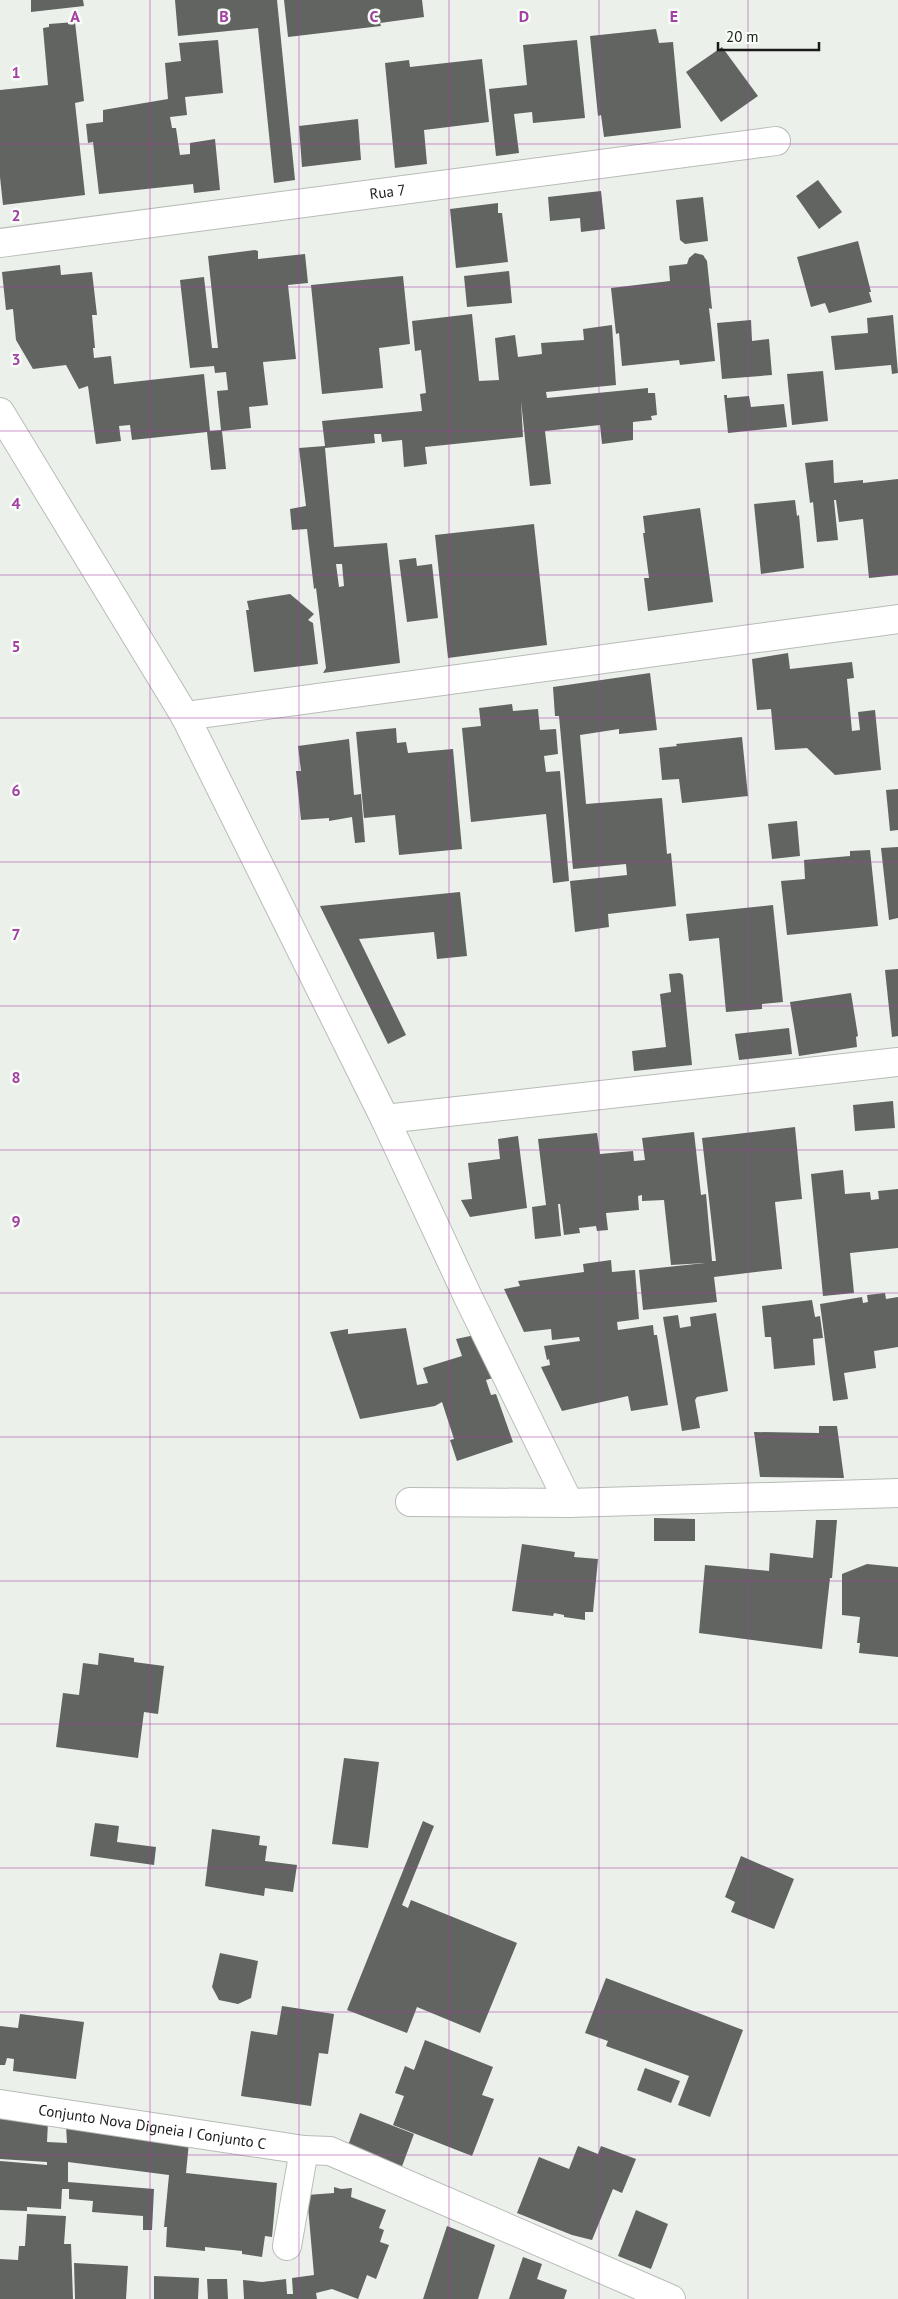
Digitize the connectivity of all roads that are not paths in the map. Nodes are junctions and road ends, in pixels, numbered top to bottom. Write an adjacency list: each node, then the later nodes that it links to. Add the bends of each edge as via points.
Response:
1 (776, 141): 2 (street, Rua 7)
2 (0, 243)
3 (0, 412): 5 (street)
4 (898, 619): 5 (street)
5 (185, 716): 7 (street)
6 (898, 1062): 7 (street)
7 (385, 1119): 10 (street)
8 (898, 1494): 10 (street)
9 (410, 1502): 10 (street)
10 (568, 1503)
11 (0, 2104): 12 (street, Conjunto Nova Digneia I Conjunto C)
12 (304, 2150): 13 (street); 14 (street, Conjunto Nova Digneia I Conjunto C, via 330,2151)
13 (287, 2246)
14 (671, 2299)

